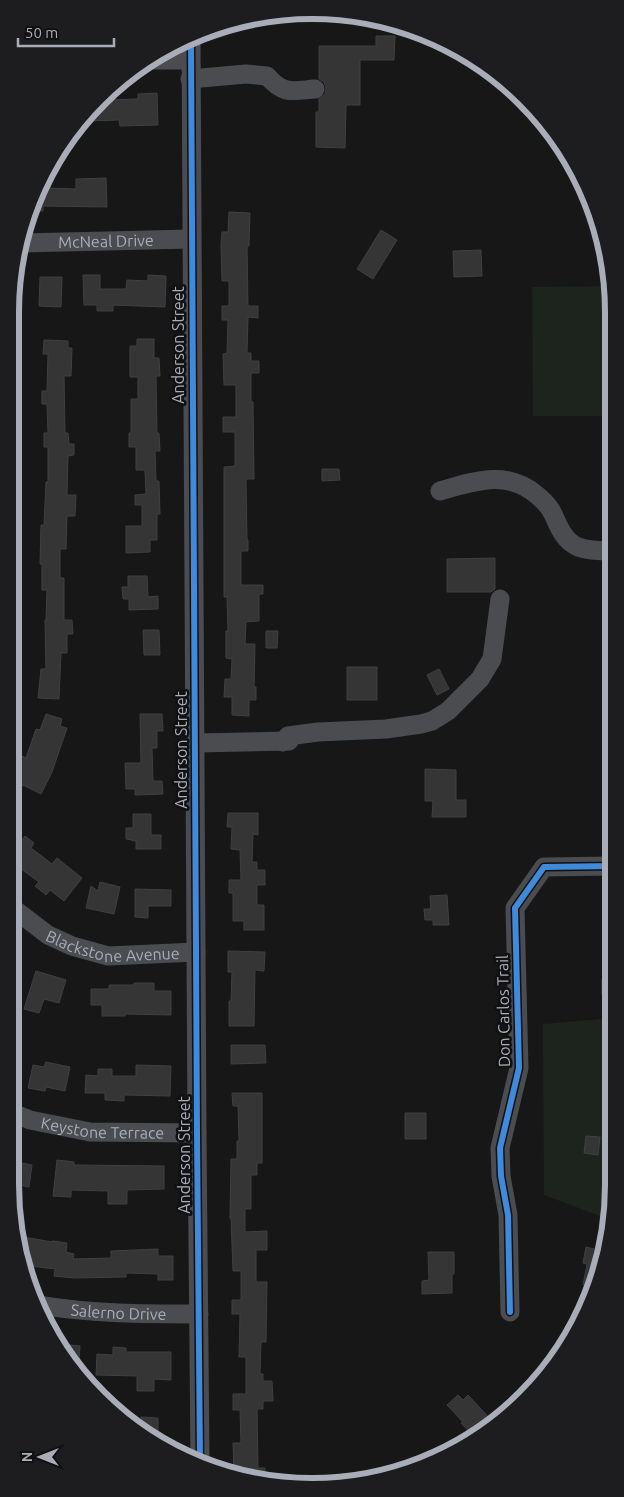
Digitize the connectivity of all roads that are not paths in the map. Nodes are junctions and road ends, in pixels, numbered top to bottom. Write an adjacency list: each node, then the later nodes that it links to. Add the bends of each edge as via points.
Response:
1 (191, 45): 3 (street, Anderson Street)
2 (160, 61): 3 (street)
3 (190, 69): 4 (street, via 267,76 277,87 287,91); 5 (street, Anderson Street)
4 (315, 89)
5 (191, 240): 6 (street, McNeal Drive); 10 (street, Anderson Street)
6 (27, 243)
7 (440, 491): 8 (street, via 482,480 519,483 544,501 565,538 577,546)
8 (605, 551)
9 (500, 599): 10 (street, via 492,659 480,679 448,711 432,721 386,729 288,736 286,741)
10 (195, 743): 13 (street, Anderson Street)
11 (605, 866): 17 (street, Don Carlos Trail, via 544,867 515,908 519,1068 500,1148 508,1215)
12 (19, 913): 13 (street, Blackstone Avenue, via 48,935 108,956)
13 (196, 952): 15 (street, Anderson Street)
14 (19, 1116): 15 (street, Keystone Terrace, via 90,1132)
15 (197, 1133): 18 (street, Anderson Street)
16 (45, 1306): 18 (street, Salerno Drive, via 128,1314)
17 (510, 1312)
18 (199, 1314): 19 (street, Anderson Street)
19 (200, 1456)

